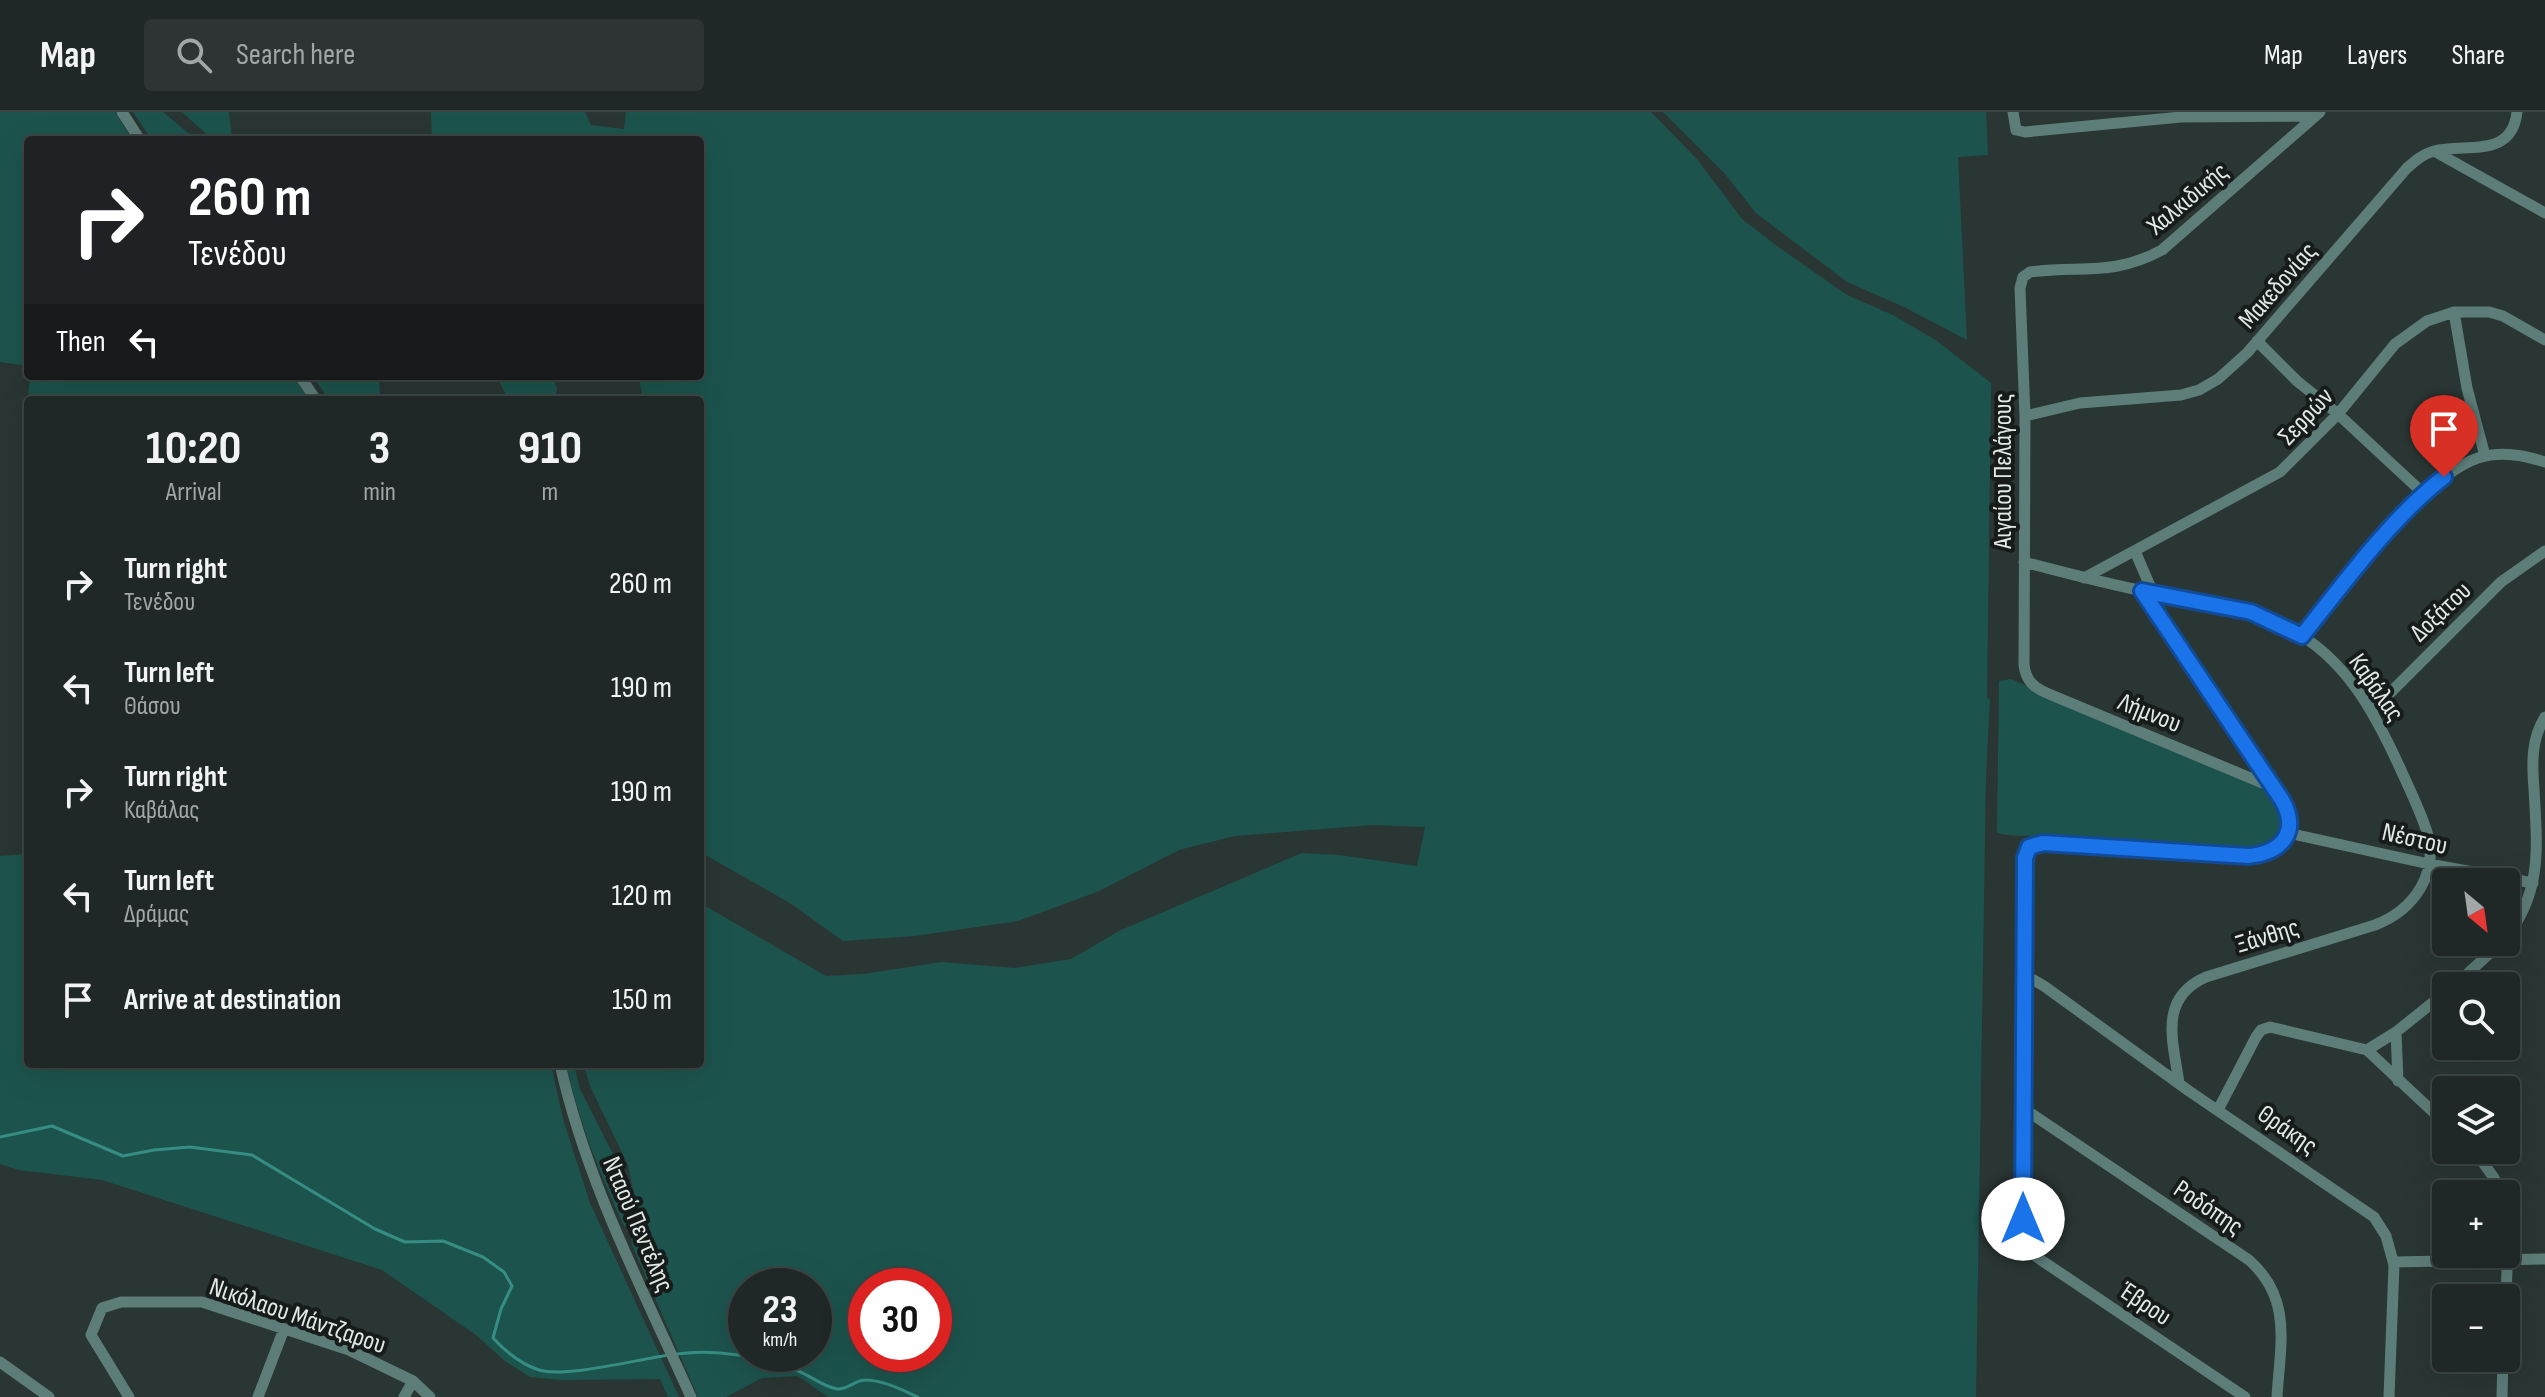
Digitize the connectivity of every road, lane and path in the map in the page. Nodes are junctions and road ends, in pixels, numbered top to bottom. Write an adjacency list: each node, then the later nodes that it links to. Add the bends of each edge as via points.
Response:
1 (122, 112): 5 (street)
2 (2517, 112): 6 (street, Μακεδονίας, via 2511,132 2497,144)
3 (2317, 114): 4 (street, via 2181,117 2025,132 2016,130); 8 (street, Χαλκιδικής, via 2155,253 2114,268 2038,271)
4 (2013, 116)
5 (137, 136)
6 (2434, 151): 7 (street); 11 (street, Μακεδονίας, via 2407,168)
7 (2545, 213)
8 (2023, 277): 13 (street, Αιγαίου Πελάγους)
9 (2454, 312): 10 (street, Σερρών, via 2496,314); 12 (street, Σερρών, via 2403,337); 14 (street)
10 (2545, 340)
11 (2257, 341): 12 (street); 13 (street, Μακεδονίας, via 2225,374 2192,392 2080,403)
12 (2338, 414): 16 (street); 17 (street, Σερρών, via 2280,472)
13 (2025, 416): 19 (street, Αιγαίου Πελάγους)
14 (2485, 456): 15 (street, via 2518,455); 16 (street, via 2458,468)
15 (2545, 462)
16 (2424, 494): 22 (street)
17 (2135, 551): 20 (street, Σερρών); 21 (street)
18 (2545, 551): 24 (street, Δοξάτου, via 2501,582)
19 (2024, 562): 20 (street, Καβάλας); 23 (street, Αιγαίου Πελάγους)
20 (2084, 578): 21 (street, Καβάλας)
21 (2148, 592): 22 (street, Καβάλας, via 2251,612); 26 (street)
22 (2302, 636): 24 (street, Καβάλας, via 2343,671)
23 (2024, 665): 26 (street, Λήμνου, via 2028,680 2042,691)
24 (2372, 711): 28 (street, Καβάλας, via 2424,822)
25 (2545, 717): 29 (street, via 2533,757)
26 (2272, 787): 27 (street, via 2288,814)
27 (2288, 833): 28 (street, Νέστου); 33 (street, via 2274,849 2248,856 2043,843 2029,847)
28 (2429, 864): 29 (street, Νέστου); 39 (street, Ξάνθης, via 2418,892 2389,919 2189,986 2172,1015)
29 (2533, 883): 30 (street)
30 (2520, 915)
31 (2487, 956): 32 (street)
32 (2469, 972)
33 (2023, 974): 39 (street, Θράκης); 40 (street)
34 (2432, 1003): 35 (street)
35 (2396, 1032): 36 (street); 38 (street)
36 (2367, 1050): 38 (street); 41 (street, via 2270,1027 2261,1030)
37 (561, 1068): 56 (street, Νταού Πεντέλης, via 592,1172)
38 (2398, 1081): 42 (street)
39 (2179, 1083): 41 (street, Θράκης)
40 (2023, 1108): 57 (street, Έβρου, via 2025,1244 2038,1258); 58 (street, Ροδόπης, via 2259,1270 2279,1305)
41 (2219, 1108): 46 (street, Θράκης, via 2370,1213 2386,1236)
42 (2432, 1111)
43 (2545, 1259): 44 (street)
44 (2520, 1260)
45 (2432, 1261): 46 (street)
46 (2394, 1262): 59 (street, Θράκης)
47 (284, 1329): 50 (street, Νικόλαου Μάντζαρου, via 349,1350); 52 (street, Νικόλαου Μάντζαρου, via 202,1302 121,1302 102,1308 91,1335); 53 (street)
48 (0, 1362): 51 (street)
49 (2503, 1372): 60 (street)
50 (413, 1381): 54 (street); 55 (street, Νικόλαου Μάντζαρου)
51 (49, 1397)
52 (129, 1397)
53 (258, 1397)
54 (404, 1397)
55 (430, 1397)
56 (691, 1397)
57 (2245, 1397)
58 (2277, 1397)
59 (2389, 1397)
60 (2502, 1397)

